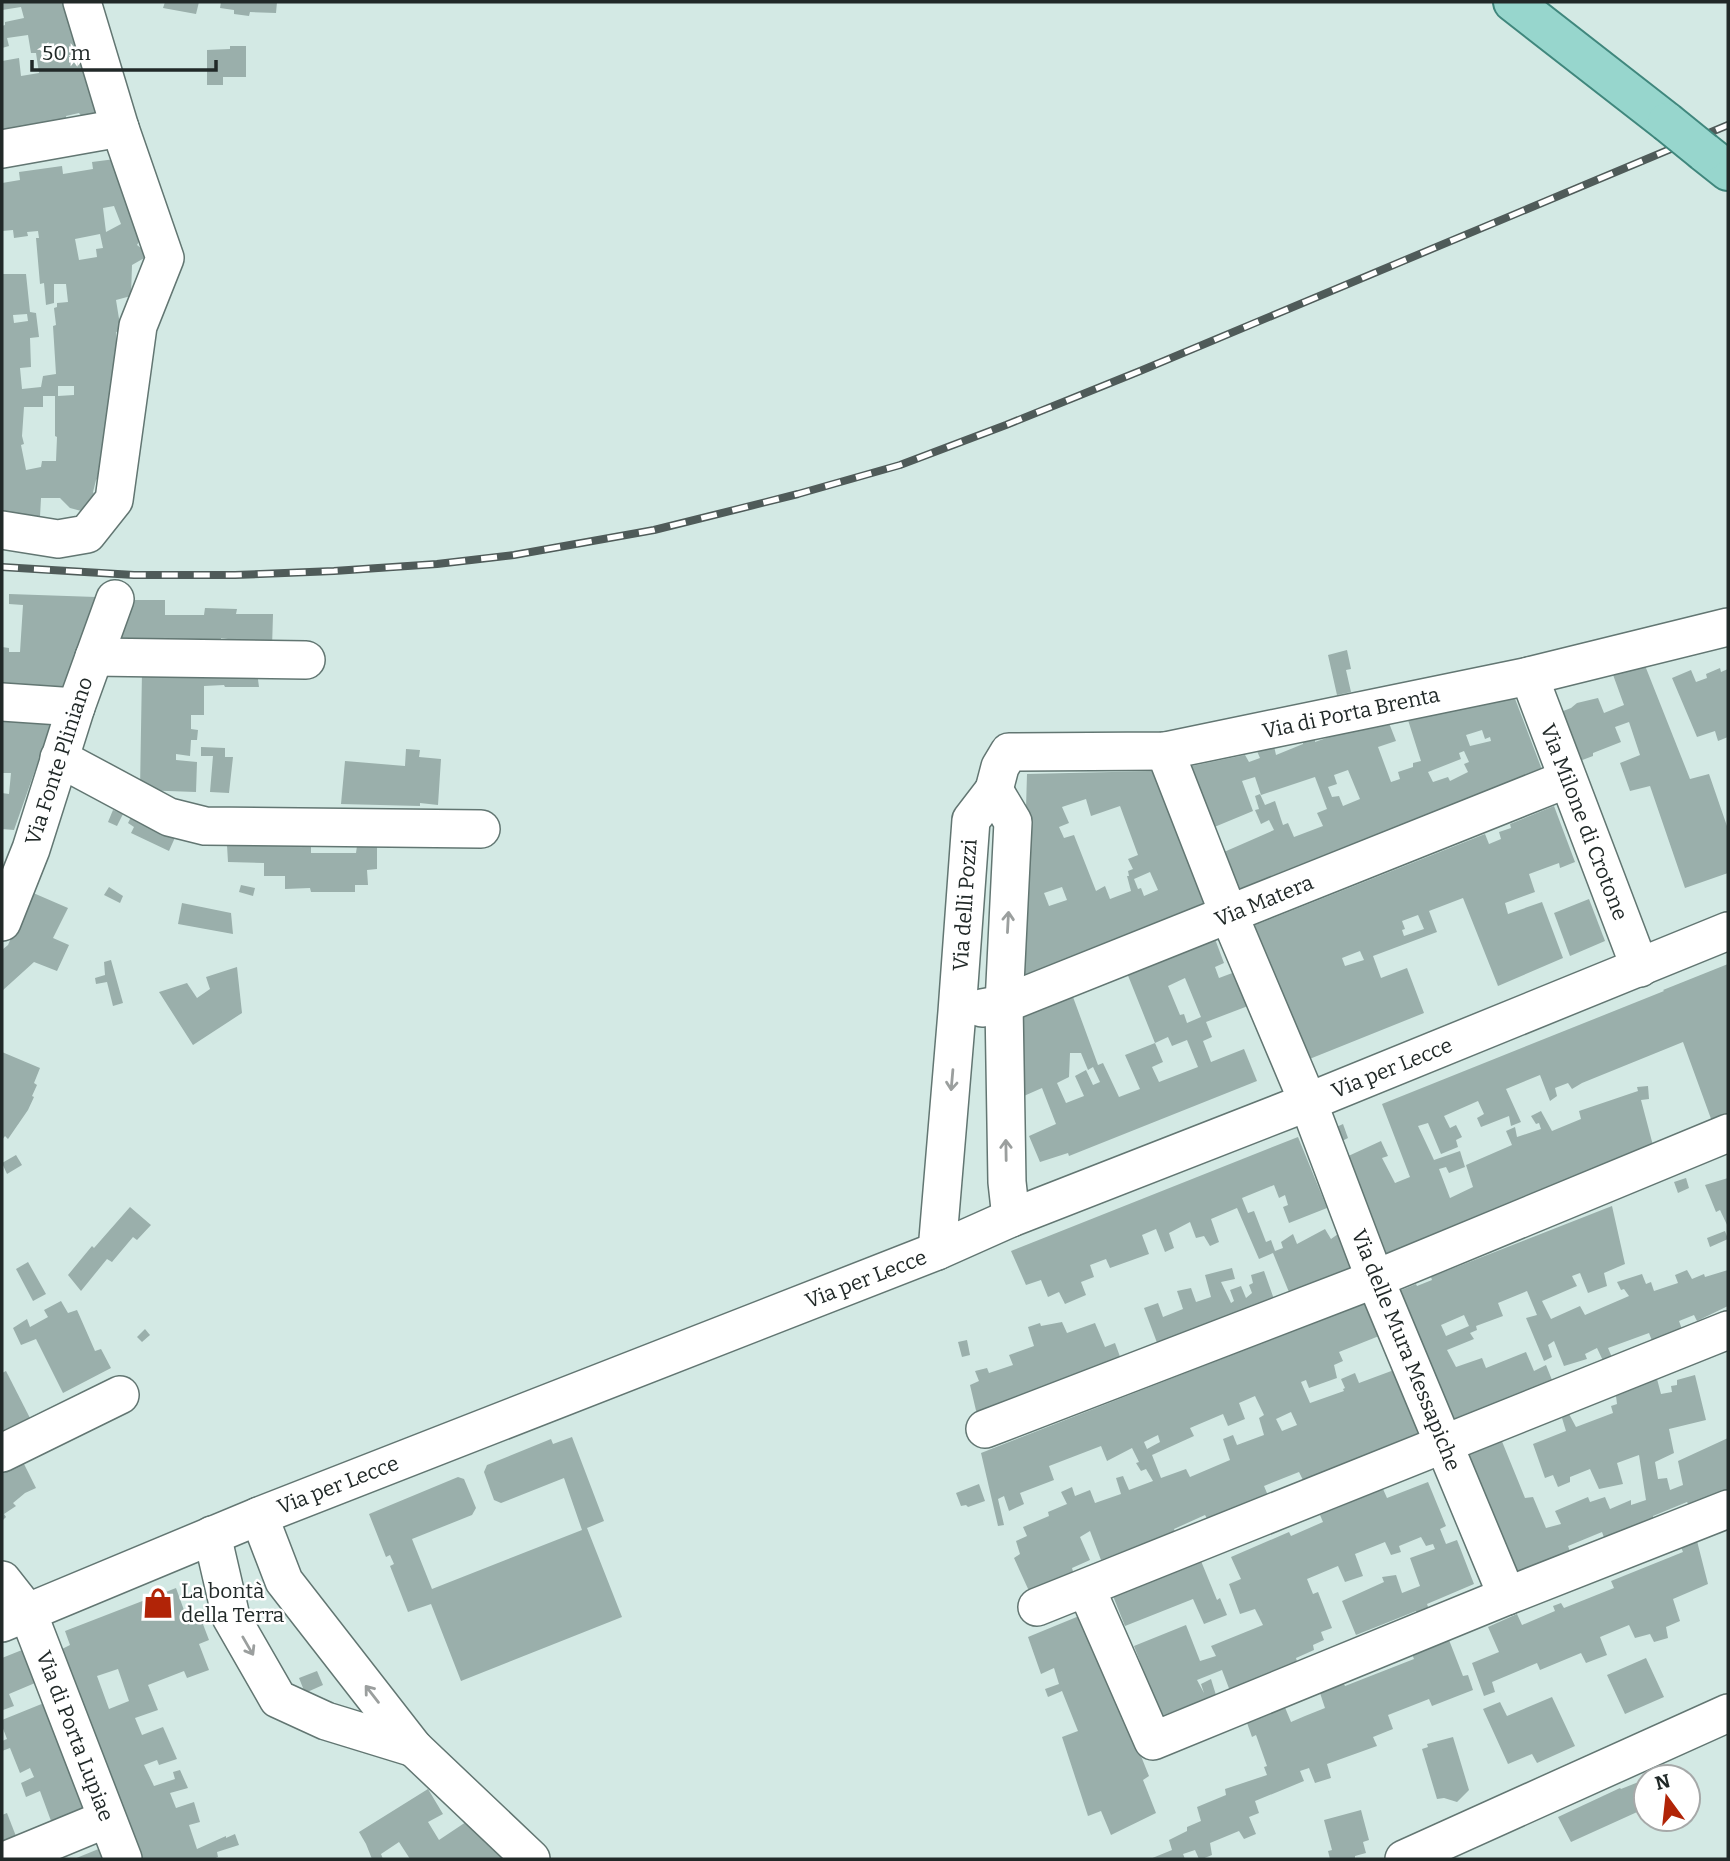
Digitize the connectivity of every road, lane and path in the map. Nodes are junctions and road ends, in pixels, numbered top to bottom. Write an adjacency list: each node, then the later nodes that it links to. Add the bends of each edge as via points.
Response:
1 (82, 2): 3 (street)
2 (1513, 2): 5 (main road, bridge)
3 (120, 128): 4 (street); 6 (street, via 165,258 138,326 114,500 88,534 58,539)
4 (2, 149)
5 (1716, 162)
6 (2, 530)
7 (115, 599): 9 (street, Via Fonte Pliniano)
8 (1728, 627): 11 (street, Via di Porta Brenta)
9 (94, 657): 10 (street); 13 (street, Via Fonte Pliniano)
10 (306, 660)
11 (1529, 676): 14 (street, Via di Porta Brenta); 16 (street, Via Milone di Crotone)
12 (2, 702): 13 (street)
13 (76, 707): 15 (street, Via Fonte Pliniano)
14 (1165, 751): 17 (street, Via di Porta Brenta, via 1009,752); 20 (street, Via delle Mura Messapiche)
15 (59, 758): 18 (street, via 169,817 205,825); 19 (street, Via Fonte Pliniano)
16 (1567, 779): 20 (street, Via Matera); 23 (street, Via Milone di Crotone)
17 (994, 790): 24 (street, Via delli Pozzi, one-way to 17, via 1013,822); 25 (street, Via delli Pozzi, via 971,820)
18 (481, 829)
19 (16, 848): 21 (street, Via Fonte Pliniano)
20 (1230, 915): 24 (street, Via Matera); 26 (street, Via delle Mura Messapiche)
21 (2, 922)
22 (1728, 931): 23 (street, Via per Lecce)
23 (1640, 968): 26 (street, Via per Lecce)
24 (1004, 1004): 25 (street, Via Matera); 28 (street, Via delli Pozzi, one-way to 24)
25 (957, 1012): 29 (street, Via delli Pozzi, one-way to 29)
26 (1308, 1102): 28 (street, Via per Lecce); 30 (street, Via delle Mura Messapiche)
27 (1728, 1133): 30 (street)
28 (1011, 1218): 29 (street, Via per Lecce)
29 (937, 1251): 37 (street, Via per Lecce)
30 (1375, 1279): 33 (street); 34 (street, Via delle Mura Messapiche)
31 (1728, 1330): 34 (street)
32 (120, 1395): 35 (street)
33 (985, 1429)
34 (1444, 1445): 40 (street); 41 (street, Via delle Mura Messapiche)
35 (2, 1453)
36 (1728, 1509): 41 (street)
37 (259, 1516): 38 (street, Via per Lecce); 45 (street, one-way to 37, via 284,1581)
38 (212, 1535): 43 (street, Via per Lecce); 45 (street, one-way to 45, via 231,1617 278,1699 326,1721)
39 (2, 1580): 43 (street, Via di Porta Lupiae)
40 (1086, 1588): 41 (street, via 1153,1741); 42 (street)
41 (1507, 1596)
42 (1037, 1607)
43 (15, 1618): 46 (street, Via di Porta Lupiae)
44 (1728, 1713): 50 (street)
45 (414, 1748): 49 (street)
46 (106, 1819): 47 (street); 48 (street, Via di Porta Lupiae)
47 (9, 1859)
48 (123, 1859)
49 (531, 1859)
50 (1404, 1859)

